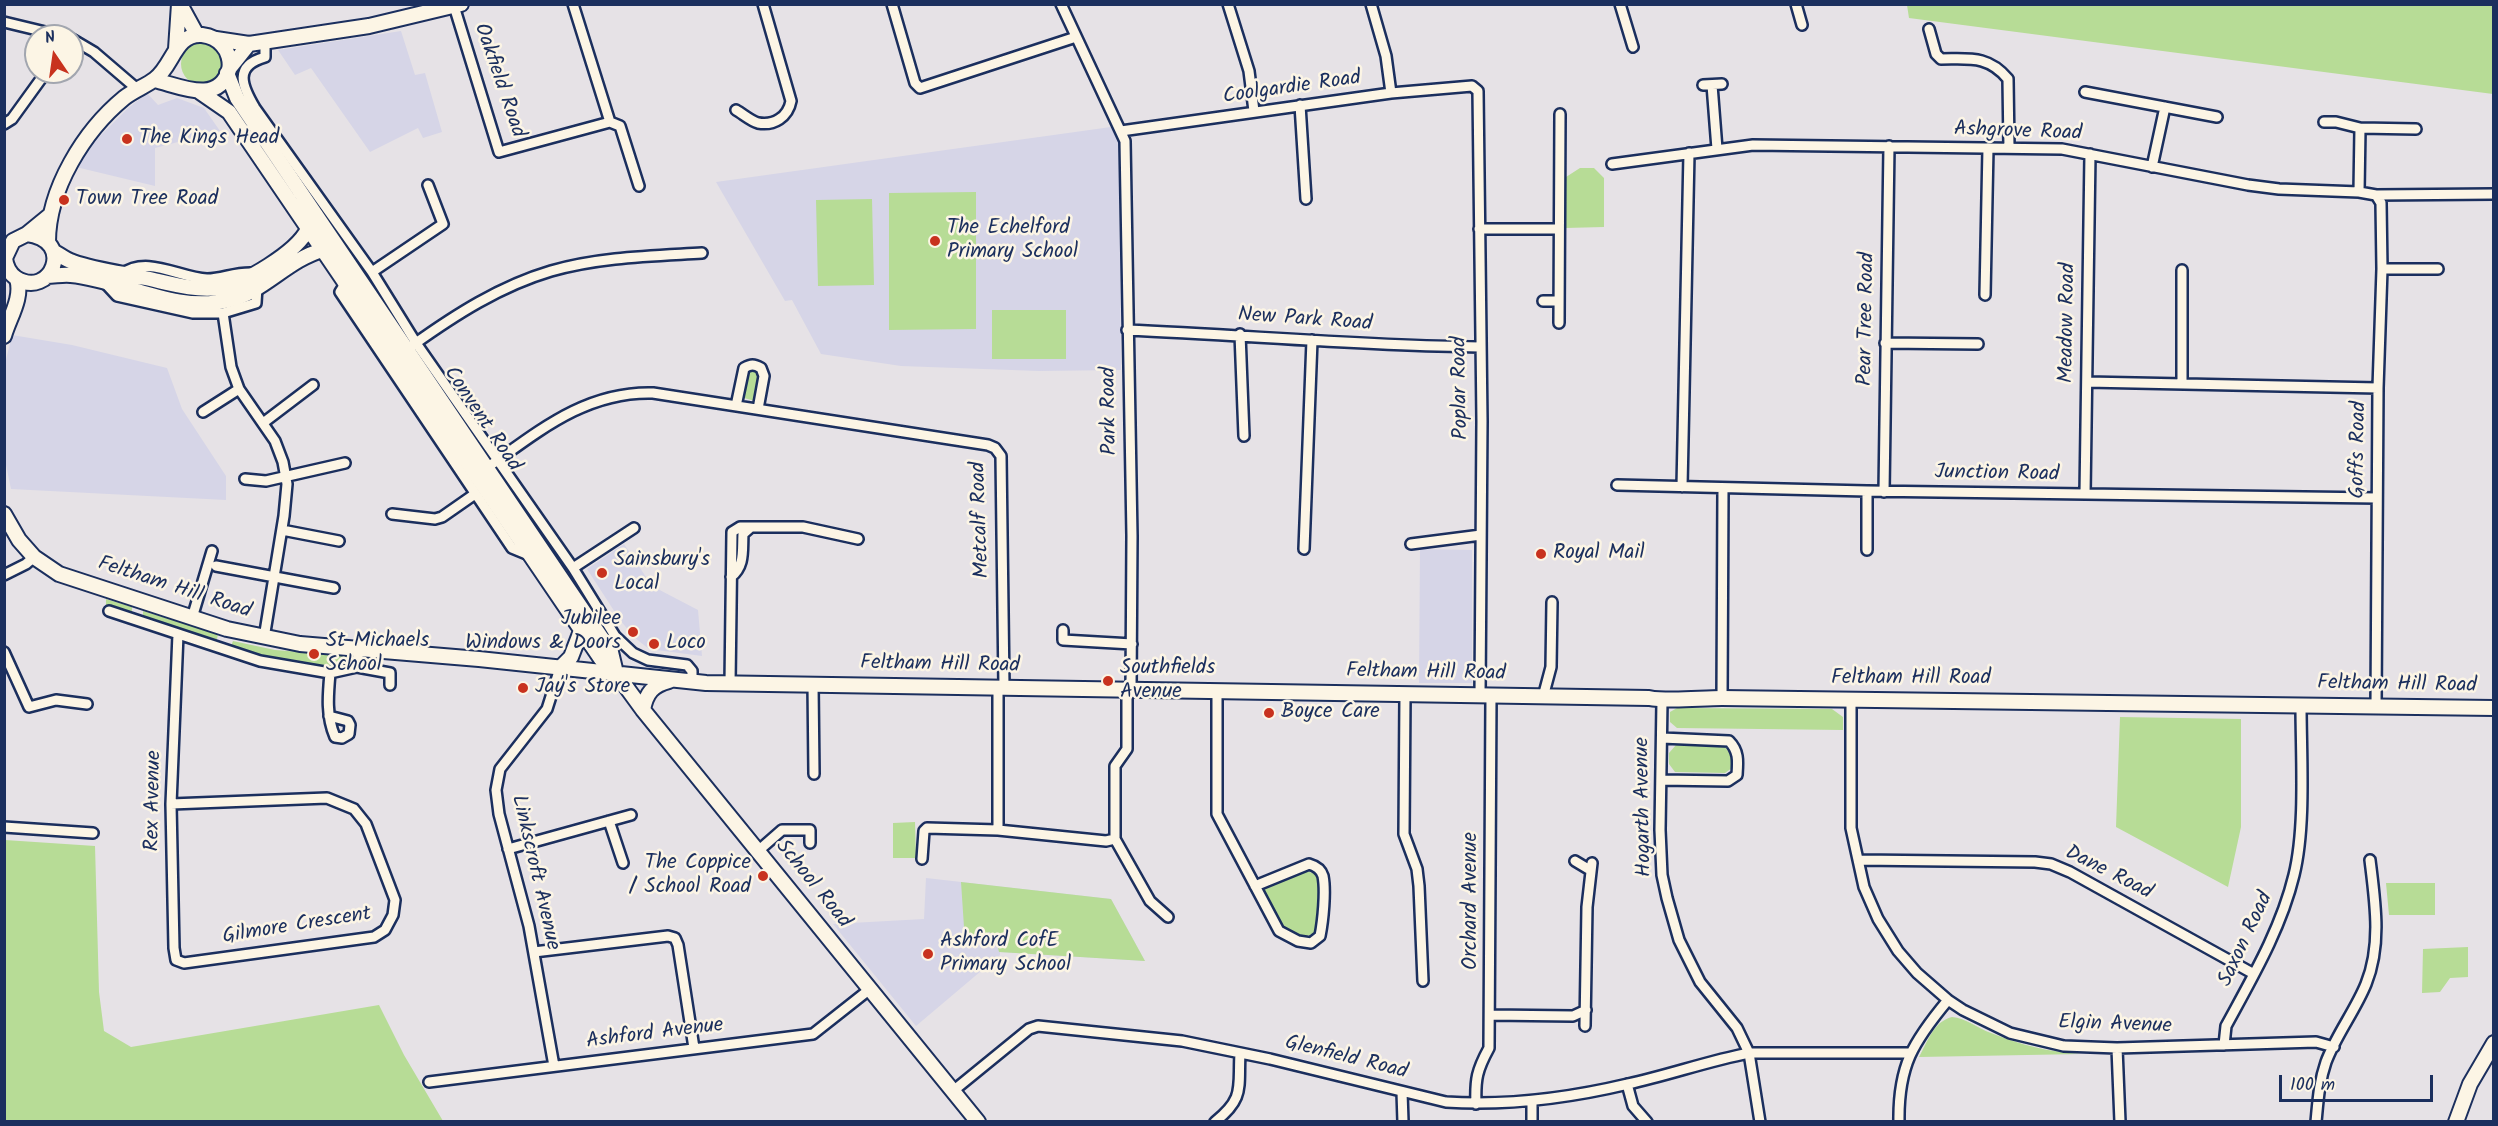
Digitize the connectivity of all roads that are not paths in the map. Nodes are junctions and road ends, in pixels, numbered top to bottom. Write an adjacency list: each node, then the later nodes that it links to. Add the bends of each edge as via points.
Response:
1 (179, 4): 15 (main road); 22 (main road)
2 (573, 4): 39 (street)
3 (763, 4): 35 (street, via 791,101 789,111 771,123 757,123)
4 (892, 4): 16 (street, via 915,83 920,88)
5 (1061, 4): 16 (street, Park Road)
6 (1228, 4): 36 (street, via 1249,71)
7 (1371, 4): 32 (street, via 1386,56)
8 (1620, 4): 21 (street)
9 (1796, 4): 12 (street)
10 (457, 5): 18 (main road, via 369,26); 39 (street, Oakfield Road, via 499,152)
11 (4, 22): 13 (street)
12 (1802, 25)
13 (24, 27)
14 (1929, 29): 47 (street, via 1936,54 1941,58 1983,59 2008,79)
15 (197, 35): 17 (main road); 22 (main road, via 184,40)
16 (1076, 37): 44 (street, Park Road)
17 (216, 39): 19 (main road); 23 (main road, via 228,54)
18 (265, 41): 19 (main road); 72 (street, Convent Road, via 265,57 246,66 242,77 244,90)
19 (249, 44): 23 (main road)
20 (84, 46): 28 (street)
21 (1633, 47)
22 (174, 53): 24 (main road); 29 (main road, via 173,72)
23 (228, 71): 30 (main road, via 220,85); 90 (main road, Convent Road, via 237,98 330,235)
24 (154, 80): 28 (main road); 29 (main road)
25 (37, 84): 41 (street)
26 (1712, 85): 48 (street)
27 (1469, 86): 32 (street, Coolgardie Road); 61 (street, Poplar Road, via 1479,94)
28 (136, 88): 59 (main road, via 122,99 79,151 59,186)
29 (185, 88): 30 (main road)
30 (200, 92): 60 (main road, Convent Road, via 229,112)
31 (2085, 92): 34 (street)
32 (1391, 93): 33 (street, Coolgardie Road)
33 (1300, 105): 36 (street, Coolgardie Road); 58 (street)
34 (2165, 107): 38 (street); 52 (street)
35 (736, 110)
36 (1254, 111): 44 (street, Coolgardie Road)
37 (1560, 114): 62 (street)
38 (2217, 117)
39 (610, 122): 54 (street, via 620,126)
40 (2324, 122): 42 (street)
41 (4, 124)
42 (2360, 128): 43 (street); 55 (street)
43 (2416, 129)
44 (1121, 131): 84 (street, Park Road, via 1125,141)
45 (1888, 146): 46 (street, Ashgrove Road); 48 (street, Ashgrove Road, via 1753,145); 88 (street, Pear Tree Road)
46 (1988, 148): 47 (street, Ashgrove Road); 78 (street)
47 (2009, 148): 50 (street, Ashgrove Road)
48 (1717, 149): 49 (street, Ashgrove Road)
49 (1689, 153): 51 (street, Ashgrove Road); 107 (street)
50 (2090, 154): 52 (street, Ashgrove Road); 92 (street, Meadow Road)
51 (1611, 164)
52 (2152, 167): 55 (street, Ashgrove Road, via 2278,189)
53 (428, 185): 72 (street, via 443,224)
54 (639, 186)
55 (2360, 192): 57 (street, Ashgrove Road)
56 (2493, 194): 57 (street, Ashgrove Road)
57 (2376, 195): 69 (street, Goffs Road, via 2380,203)
58 (1306, 199)
59 (49, 216): 63 (main road); 65 (main road)
60 (308, 229): 66 (main road, Convent Road); 75 (main road, via 303,239)
61 (1479, 229): 62 (street); 91 (street, Poplar Road)
62 (1559, 229): 81 (street)
63 (27, 234): 64 (main road); 65 (main road, via 38,236)
64 (9, 242): 68 (main road)
65 (51, 246): 74 (main road, via 55,261); 75 (main road, via 71,262 198,289)
66 (322, 250): 75 (main road); 77 (main road, Convent Road)
67 (702, 253): 90 (street, via 618,259 551,271 480,301)
68 (5, 263): 73 (main road)
69 (2382, 269): 70 (street); 95 (street, Goffs Road)
70 (2438, 269)
71 (2182, 270): 93 (street)
72 (372, 272): 90 (street, Convent Road)
73 (17, 279): 74 (main road, via 27,283); 79 (main road)
74 (41, 279): 76 (main road, via 70,275); 79 (main road)
75 (256, 280): 76 (main road, via 230,300 190,303); 82 (street, via 256,303)
76 (105, 283): 82 (street, via 117,296 193,313)
77 (345, 284): 111 (street, Convent Road, via 340,292); 126 (main road, Convent Road)
78 (1985, 295)
79 (18, 297): 86 (main road)
80 (1543, 301): 81 (street)
81 (1558, 301): 83 (street)
82 (223, 313): 96 (street, via 231,367)
83 (1559, 323)
84 (1127, 330): 85 (street, New Park Road); 139 (street, Park Road)
85 (1240, 334): 87 (street, New Park Road); 101 (street)
86 (4, 336)
87 (1312, 340): 91 (street, New Park Road); 122 (street)
88 (1885, 343): 89 (street); 110 (street, Pear Tree Road)
89 (1978, 345)
90 (412, 346): 103 (main road, Convent Road)
91 (1479, 347): 118 (street, Poplar Road)
92 (2087, 382): 93 (street); 112 (street, Meadow Road)
93 (2182, 384): 95 (street)
94 (313, 386): 100 (street)
95 (2378, 388): 113 (street, Goffs Road)
96 (239, 389): 99 (street); 100 (street)
97 (736, 406): 98 (street, Metcalf Road); 98 (street, via 744,368 750,364 761,368 764,376); 103 (street, Metcalf Road, via 653,393 616,394 570,411)
98 (758, 409): 151 (street, Metcalf Road, via 995,448 1001,456)
99 (203, 412)
100 (263, 423): 104 (street, via 275,441)
101 (1244, 436)
102 (345, 463): 104 (street)
103 (493, 463): 128 (street, Convent Road); 144 (main road, Convent Road, via 611,652)
104 (286, 478): 105 (street); 117 (street)
105 (244, 479)
106 (1617, 485): 107 (street, Junction Road)
107 (1682, 487): 108 (street, Junction Road)
108 (1723, 488): 109 (street, Junction Road); 157 (street)
109 (1867, 491): 110 (street, Junction Road); 123 (street)
110 (1884, 492): 112 (street, Junction Road)
111 (475, 494): 115 (street, via 435,519); 126 (street, Convent Road, via 512,548)
112 (2085, 494): 113 (street, Junction Road)
113 (2377, 498): 162 (street, Goffs Road)
114 (4, 514): 125 (main road, Feltham Hill Road)
115 (392, 514)
116 (634, 528): 128 (street)
117 (282, 530): 120 (street); 130 (street)
118 (1481, 535): 121 (street); 155 (street, Poplar Road)
119 (858, 539): 148 (street, via 803,527 751,527 743,534 742,564 731,577)
120 (339, 541)
121 (1411, 544)
122 (1304, 549)
123 (1867, 550)
124 (212, 551): 134 (street)
125 (34, 556): 129 (street); 134 (main road, Feltham Hill Road, via 59,574)
126 (533, 557): 136 (main road, Convent Road)
127 (216, 566): 130 (street)
128 (573, 568): 147 (street, Convent Road, via 615,636 633,653 648,660 687,665 692,671)
129 (4, 574)
130 (274, 577): 131 (street); 138 (street)
131 (334, 588)
132 (1552, 602): 156 (street, via 1551,667)
133 (110, 611): 137 (street, Feltham Hill Road)
134 (192, 618): 138 (main road, Feltham Hill Road)
135 (1063, 630): 139 (street, via 1063,640)
136 (581, 631): 143 (main road, via 571,657); 144 (main road, Convent Road)
137 (178, 634): 145 (street, Feltham Hill Road, via 260,661); 169 (street, Rex Avenue)
138 (264, 638): 140 (main road, Feltham Hill Road)
139 (1132, 644): 152 (street, Park Road)
140 (359, 649): 142 (street); 143 (main road, Feltham Hill Road)
141 (4, 652): 160 (street, via 29,707 56,700)
142 (357, 667): 145 (street, Feltham Hill Road); 150 (street, via 390,672)
143 (560, 668): 144 (main road, Feltham Hill Road); 177 (street, Linkscroft Avenue, via 547,709 500,770 496,790)
144 (616, 673): 146 (main road, Feltham Hill Road); 164 (main road, School Road)
145 (330, 674): 165 (street)
146 (674, 679): 147 (main road, Feltham Hill Road); 164 (main road, via 652,688)
147 (692, 682): 148 (main road, Feltham Hill Road)
148 (730, 683): 149 (main road, Feltham Hill Road)
149 (813, 684): 151 (main road, Feltham Hill Road); 167 (street)
150 (390, 685)
151 (1001, 688): 152 (main road, Feltham Hill Road); 173 (street, Metcalf Road)
152 (1129, 690): 153 (main road, Feltham Hill Road); 175 (street, via 1127,749 1115,766)
153 (1217, 692): 154 (main road, Feltham Hill Road); 184 (street, via 1217,814)
154 (1405, 695): 155 (main road, Feltham Hill Road); 189 (street, via 1404,834 1417,869)
155 (1485, 696): 156 (main road, Feltham Hill Road); 193 (street, Orchard Avenue)
156 (1543, 697): 159 (main road, Feltham Hill Road)
157 (1722, 698): 158 (main road, Feltham Hill Road); 159 (main road, Feltham Hill Road)
158 (1851, 699): 161 (main road, Feltham Hill Road); 180 (street, Elgin Avenue, via 1851,828)
159 (1662, 701): 166 (street, Hogarth Avenue)
160 (87, 704)
161 (2301, 705): 162 (main road, Feltham Hill Road); 188 (street, Saxon Road, via 2300,838 2295,875 2279,924)
162 (2376, 706): 163 (main road, Feltham Hill Road)
163 (2493, 708)
164 (643, 710): 178 (main road, School Road)
165 (329, 716)
166 (1662, 738): 168 (street, Hogarth Avenue); 168 (street, via 1729,741 1736,747 1738,761 1737,775 1728,781)
167 (814, 774)
168 (1661, 780): 201 (street, Hogarth Avenue, via 1662,875 1679,940 1700,982 1737,1028)
169 (171, 804): 187 (street, Rex Avenue, via 174,948 177,960); 187 (street, Gilmore Crescent, via 327,798 354,809 366,824 395,900 385,930 374,936)
170 (631, 814): 171 (street)
171 (609, 820): 177 (street); 183 (street)
172 (4, 827): 174 (street)
173 (998, 830): 175 (street); 179 (street, via 927,828)
174 (93, 833)
175 (1115, 839): 185 (street, via 1150,901)
176 (810, 843): 178 (street, via 810,830 782,830)
177 (508, 849): 186 (street, Linkscroft Avenue)
178 (758, 851): 190 (main road, School Road)
179 (922, 859)
180 (1859, 860): 188 (street, Dane Road, via 2051,864); 191 (street, Elgin Avenue, via 1864,887 1898,951)
181 (2370, 860): 197 (street, via 2376,911 2375,951 2367,983)
182 (1575, 861): 192 (street, via 1591,867)
183 (623, 863)
184 (1256, 886): 184 (street, via 1279,931 1311,943 1320,936 1323,875 1318,867 1309,864)
185 (1168, 917)
186 (534, 951): 198 (street, via 675,938); 203 (street, Linkscroft Avenue)
187 (184, 963)
188 (2254, 974): 196 (street, Saxon Road, via 2226,1026)
189 (1423, 981)
190 (870, 989): 198 (street, Ashford Avenue, via 813,1034); 206 (main road, School Road)
191 (1948, 1000): 199 (street, Elgin Avenue, via 2010,1033 2064,1046); 202 (street)
192 (1586, 1010): 193 (street, via 1574,1017); 194 (street)
193 (1490, 1015): 209 (street, Orchard Avenue, via 1489,1048 1477,1069)
194 (1585, 1026)
195 (2493, 1043): 219 (main road, via 2470,1084)
196 (2224, 1045): 197 (street, Elgin Avenue, via 2316,1042); 199 (street, Elgin Avenue)
197 (2334, 1047): 218 (street, via 2319,1085)
198 (694, 1048): 203 (street, Ashford Avenue)
199 (2117, 1048): 217 (street)
200 (1240, 1053): 206 (street, Glenfield Road, via 1182,1041 1038,1026 1029,1029); 207 (street, Glenfield Road); 211 (street, via 1237,1100)
201 (1749, 1053): 202 (street); 205 (street, Glenfield Road); 215 (street, Hogarth Avenue)
202 (1910, 1053): 216 (street, via 1899,1091)
203 (554, 1066): 204 (street, Ashford Avenue)
204 (429, 1082)
205 (1627, 1084): 208 (street, Glenfield Road); 214 (street, via 1633,1106)
206 (953, 1091): 210 (main road, School Road)
207 (1402, 1092): 209 (street, Glenfield Road); 212 (street)
208 (1532, 1101): 209 (street, Glenfield Road); 213 (street)
209 (1476, 1104)
210 (978, 1122)
211 (1215, 1122)
212 (1403, 1122)
213 (1532, 1122)
214 (1647, 1122)
215 (1760, 1122)
216 (1899, 1122)
217 (2120, 1122)
218 (2316, 1122)
219 (2456, 1122)

